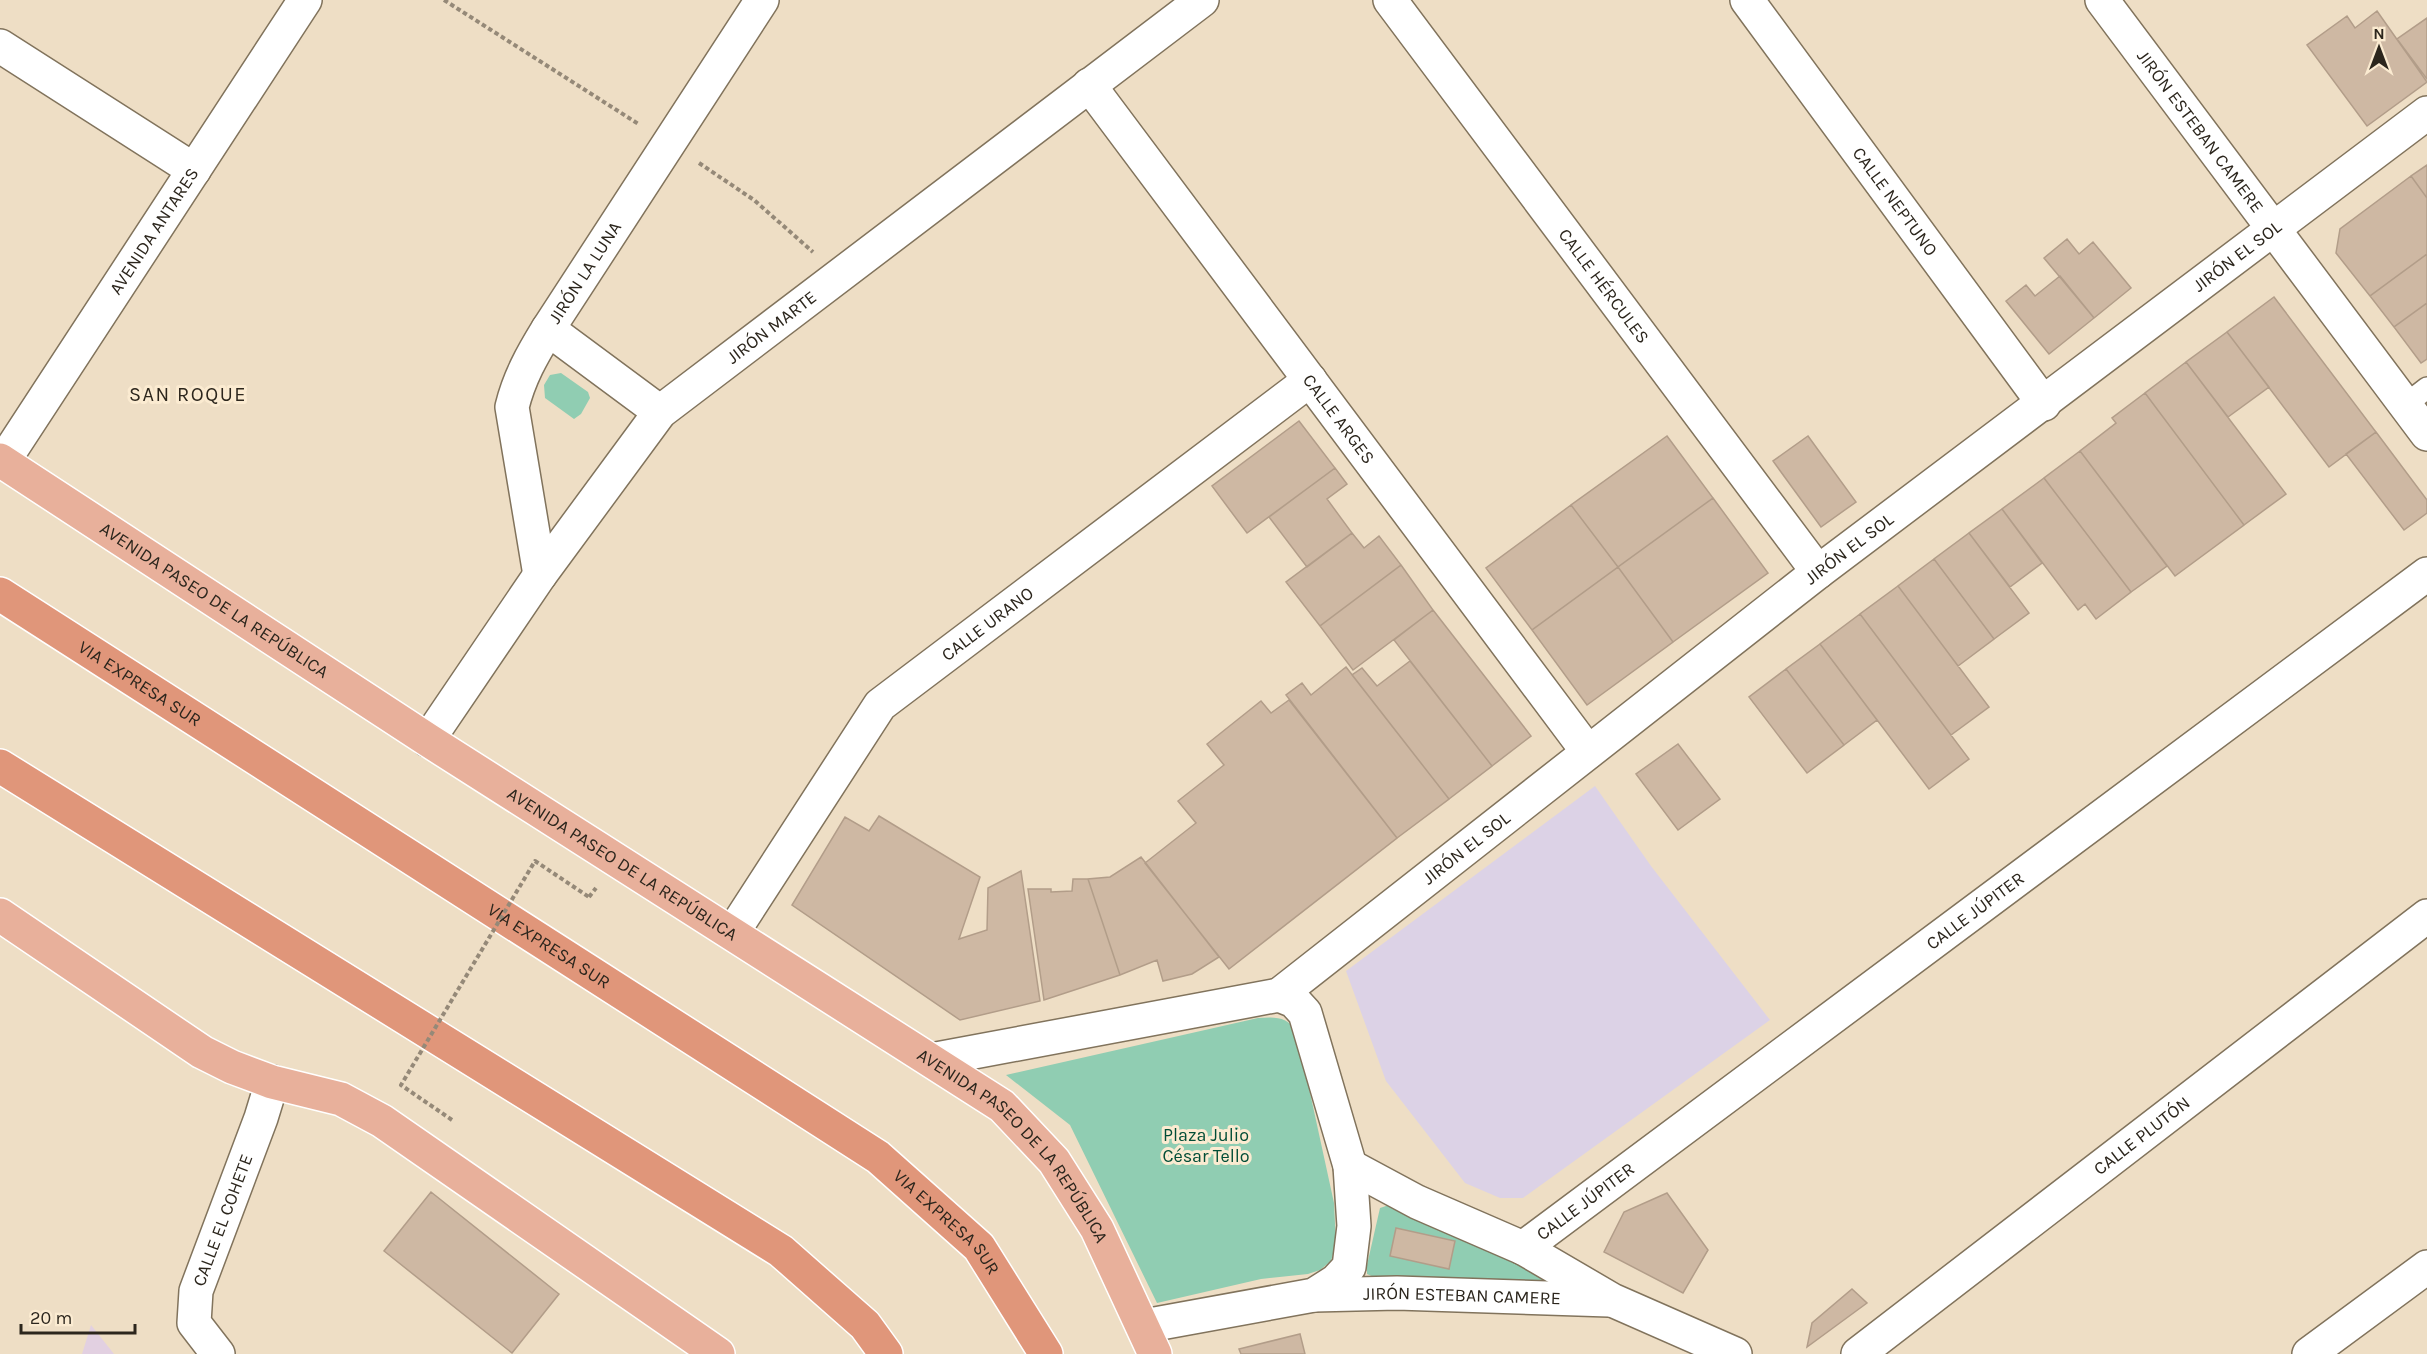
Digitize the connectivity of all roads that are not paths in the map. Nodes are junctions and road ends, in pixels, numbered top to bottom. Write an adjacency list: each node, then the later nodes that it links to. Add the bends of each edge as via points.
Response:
1 (305, 0): 10 (street, AVENIDA ANTARES)
2 (762, 0): 12 (street, JIRÓN LA LUNA)
3 (1202, 0): 8 (street, JIRÓN MARTE)
4 (1390, 0): 19 (street, CALLE HÉRCULES)
5 (1747, 0): 15 (street, CALLE NEPTUNO)
6 (2103, 0): 11 (street, JIRÓN ESTEBAN CAMERE)
7 (0, 46): 10 (street)
8 (1089, 85): 13 (street, CALLE ARGES); 16 (street, JIRÓN MARTE)
9 (2427, 113): 11 (street, JIRÓN EL SOL)
10 (194, 170): 18 (street, AVENIDA ANTARES)
11 (2274, 228): 14 (street, JIRÓN ESTEBAN CAMERE); 15 (street, JIRÓN EL SOL)
12 (548, 330): 16 (street); 21 (street, JIRÓN LA LUNA, via 528,362 512,407)
13 (1310, 380): 24 (street, CALLE ARGES); 28 (street, CALLE URANO, via 880,705)
14 (2416, 397): 17 (street, JIRÓN ESTEBAN CAMERE)
15 (2044, 404): 19 (street, JIRÓN EL SOL)
16 (660, 412): 21 (street, JIRÓN MARTE)
17 (2427, 434)
18 (1, 461): 23 (main road, AVENIDA PASEO DE LA REPÚBLICA)
19 (1818, 572): 24 (street, JIRÓN EL SOL)
20 (2427, 574): 33 (street, CALLE JÚPITER)
21 (540, 575): 23 (street, JIRÓN MARTE)
22 (0, 594): 41 (highway, VIA EXPRESA SUR, via 878,1157 979,1247)
23 (428, 740): 28 (main road, AVENIDA PASEO DE LA REPÚBLICA)
24 (1587, 752): 29 (street, JIRÓN EL SOL)
25 (0, 766): 40 (highway, via 781,1251 865,1325)
26 (0, 915): 31 (main road, via 202,1052)
27 (2427, 916): 43 (street, CALLE PLUTÓN)
28 (732, 932): 30 (main road, AVENIDA PASEO DE LA REPÚBLICA)
29 (1279, 994): 30 (street); 32 (street, via 1294,1001 1305,1013)
30 (931, 1060): 37 (main road, AVENIDA PASEO DE LA REPÚBLICA, via 1002,1106 1054,1161 1097,1229)
31 (272, 1082): 38 (street, CALLE EL COHETE, via 196,1291 194,1323); 39 (main road, via 340,1099 382,1121)
32 (1350, 1167): 33 (street, JIRÓN ESTEBAN CAMERE, via 1416,1202); 35 (street, via 1354,1226 1349,1267)
33 (1523, 1248): 36 (street, JIRÓN ESTEBAN CAMERE)
34 (2427, 1267): 44 (street)
35 (1314, 1295): 36 (street, JIRÓN ESTEBAN CAMERE, via 1397,1293); 37 (street, JIRÓN ESTEBAN CAMERE)
36 (1612, 1300): 42 (street, JIRÓN ESTEBAN CAMERE)
37 (1150, 1340)
38 (212, 1352)
39 (718, 1354)
40 (886, 1354)
41 (1046, 1354)
42 (1735, 1354)
43 (1858, 1354)
44 (2309, 1354)

